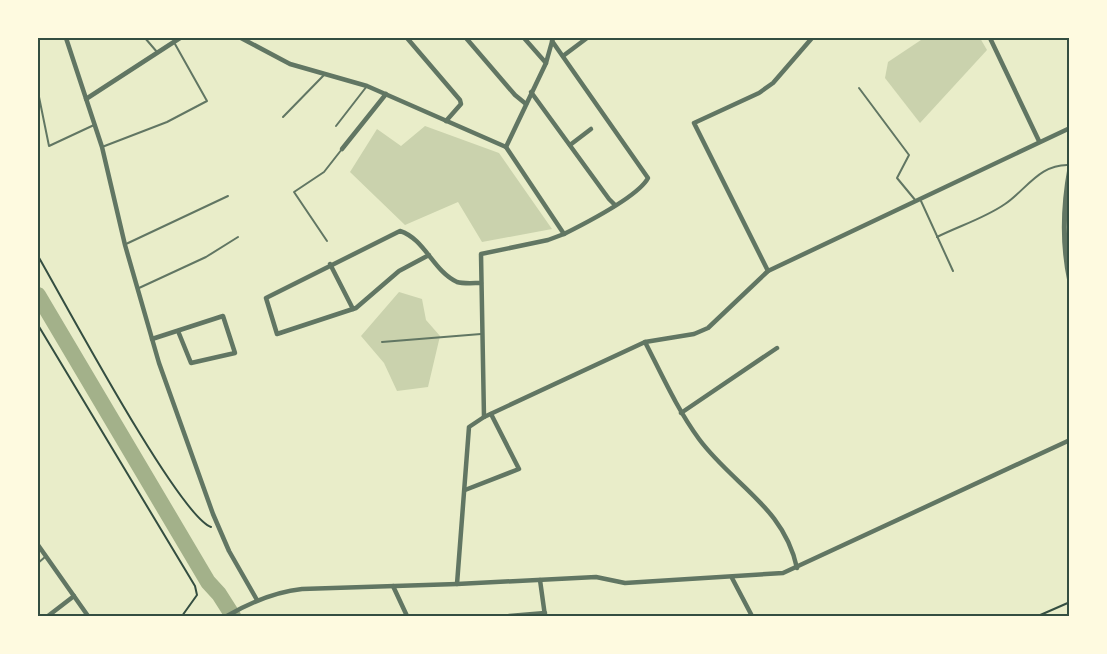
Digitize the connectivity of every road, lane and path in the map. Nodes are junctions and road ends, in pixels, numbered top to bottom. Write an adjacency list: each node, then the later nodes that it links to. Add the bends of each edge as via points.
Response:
1 (66, 38): 24 (street)
2 (145, 38): 15 (lane)
3 (180, 38): 13 (street)
4 (241, 38): 18 (street, via 290,64)
5 (407, 38): 27 (street, via 462,104)
6 (466, 38): 25 (street, via 515,96)
7 (524, 38): 17 (street)
8 (587, 38): 16 (street)
9 (812, 38): 49 (street, via 773,83 759,93 694,123)
10 (990, 38): 14 (street)
11 (996, 38): 14 (street)
12 (552, 39): 16 (street); 17 (street)
13 (174, 42): 15 (street); 34 (lane, via 207,102 167,122)
14 (993, 44): 32 (street)
15 (156, 52): 24 (street)
16 (563, 56): 40 (street, via 648,178 645,184)
17 (546, 63): 22 (street)
18 (326, 73): 19 (street); 26 (lane)
19 (367, 86): 23 (street); 29 (lane)
20 (859, 88): 39 (lane, via 908,155 897,178)
21 (38, 92): 28 (lane, via 48,146)
22 (531, 92): 25 (street); 33 (street)
23 (386, 94): 27 (street); 36 (street)
24 (86, 99): 28 (street)
25 (526, 104): 35 (street)
26 (283, 117)
27 (446, 121): 35 (street)
28 (94, 125): 34 (street)
29 (336, 126)
30 (1070, 128): 32 (street)
31 (591, 129): 33 (street)
32 (1039, 141): 39 (street)
33 (570, 145): 40 (street)
34 (102, 147): 45 (street)
35 (506, 147): 41 (street)
36 (342, 149): 44 (lane, via 324,172 294,192)
37 (1070, 166): 43 (lane, via 1059,164 1036,176 1005,204); 51 (street, via 1065,257)
38 (228, 196): 45 (lane)
39 (918, 200): 43 (lane); 49 (street)
40 (615, 205): 41 (street)
41 (564, 234): 52 (street, via 481,254)
42 (238, 237): 53 (lane, via 206,257)
43 (937, 237): 50 (lane)
44 (327, 241)
45 (125, 245): 53 (street)
46 (429, 255): 48 (street, via 410,234 400,231); 52 (street, via 458,282); 54 (street, via 399,271)
47 (38, 256): 67 (path, via 187,506 203,524)
48 (330, 264): 54 (street); 54 (street, via 266,298 277,334)
49 (768, 271): 60 (street, via 708,328 694,334)
50 (953, 271)
51 (1070, 282)
52 (481, 283): 57 (street)
53 (137, 289): 58 (street)
54 (353, 309)
55 (38, 325): 82 (path, via 195,586 196,595)
56 (178, 331): 56 (street, via 223,316 235,353 191,363); 58 (street)
57 (484, 334): 59 (lane); 64 (street)
58 (152, 338): 67 (street)
59 (382, 342)
60 (645, 342): 62 (street); 63 (street)
61 (777, 348): 62 (street)
62 (681, 413): 71 (street, via 700,441 779,522 794,550)
63 (491, 414): 64 (street); 66 (street, via 519,469)
64 (484, 417): 66 (street, via 469,426)
65 (1070, 440): 71 (street)
66 (465, 490): 74 (street)
67 (220, 530): 77 (street)
68 (38, 545): 69 (street)
69 (46, 556): 70 (lane); 76 (street)
70 (38, 563)
71 (797, 568): 72 (street, via 782,574)
72 (732, 578): 73 (street, via 625,583 596,577); 86 (street)
73 (540, 580): 74 (street); 79 (street)
74 (457, 584): 75 (street)
75 (393, 586): 77 (street, via 302,589); 84 (street)
76 (74, 596): 80 (street); 81 (street)
77 (257, 600): 83 (street)
78 (1070, 602): 87 (path)
79 (545, 615): 85 (street)
80 (48, 616)
81 (88, 616)
82 (182, 616)
83 (227, 616)
84 (407, 616)
85 (509, 616)
86 (752, 616)
87 (1038, 616)

